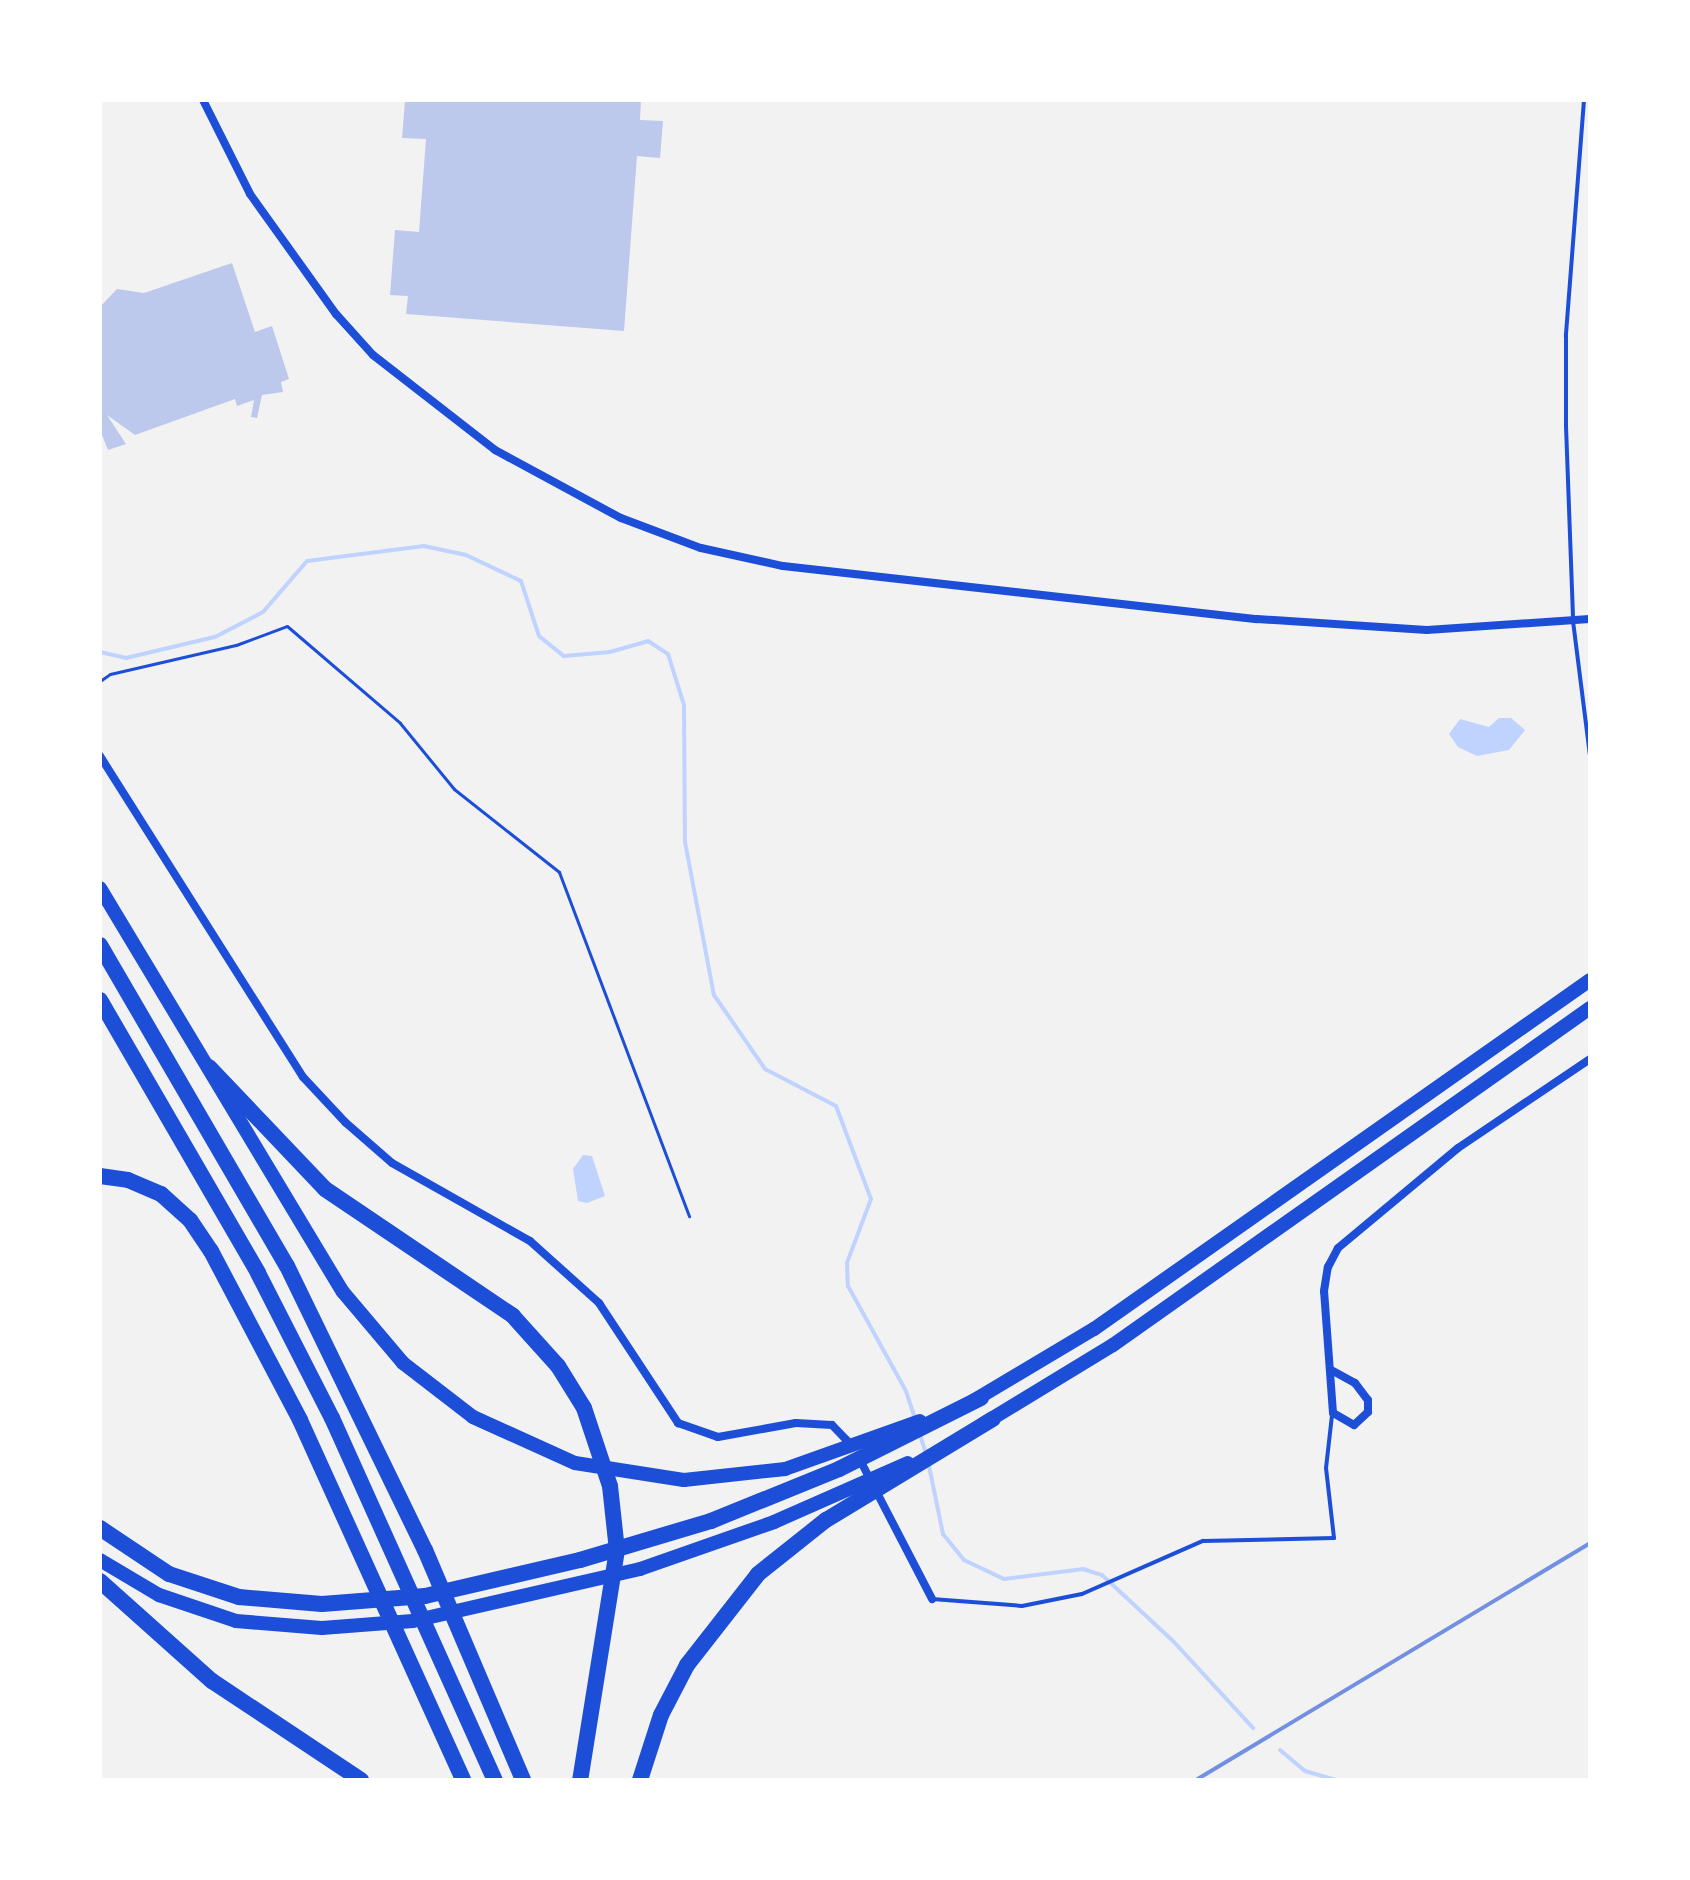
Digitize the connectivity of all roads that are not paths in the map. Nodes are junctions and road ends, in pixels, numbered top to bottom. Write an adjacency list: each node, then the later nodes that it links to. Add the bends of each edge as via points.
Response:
1 (203, 100): 4 (street, via 250,194 336,314 373,355 495,450 621,518 701,548 783,566 923,584 1339,627 1498,629)
2 (1584, 100): 4 (lane, via 1566,336)
3 (1590, 619): 4 (street)
4 (1573, 621): 5 (lane)
5 (1590, 755)
6 (100, 756): 24 (street, via 303,1077 345,1122 392,1163 530,1241 599,1303 678,1423 718,1437 796,1423 832,1425 845,1433)
7 (100, 888): 13 (highway)
8 (100, 945): 28 (highway, via 287,1266 425,1550)
9 (1590, 980): 16 (highway, via 1094,1329)
10 (100, 1000): 27 (highway, via 258,1273 396,1553)
11 (1590, 1008): 18 (highway, via 1140,1327)
12 (1590, 1059): 15 (street, via 1458,1148 1338,1248 1324,1291)
13 (209, 1067): 19 (highway, via 354,1308 403,1363 473,1417 549,1454 656,1479 737,1478); 29 (highway, via 325,1189 513,1316 558,1366 584,1408 605,1463 614,1508 616,1569 585,1724)
14 (100, 1176): 26 (highway, via 151,1188 198,1230 256,1335 364,1557)
15 (1333, 1371): 17 (street); 17 (street, via 1355,1383 1368,1400 1368,1412 1354,1425)
16 (981, 1398): 19 (highway)
17 (1333, 1413): 24 (lane, via 1326,1468 1334,1538 1203,1541 1100,1586 1022,1606)
18 (993, 1419): 20 (highway)
19 (836, 1462): 21 (highway, via 711,1521 620,1550 389,1601 291,1604 239,1597 169,1574)
20 (850, 1498): 22 (highway, via 640,1569 489,1607 371,1626 236,1621 159,1595); 30 (highway, via 777,1558 720,1617 673,1690)
21 (100, 1528)
22 (100, 1560)
23 (100, 1581): 25 (highway, via 212,1681)
24 (932, 1599)
25 (361, 1780)
26 (463, 1780)
27 (495, 1780)
28 (523, 1780)
29 (580, 1780)
30 (640, 1780)

